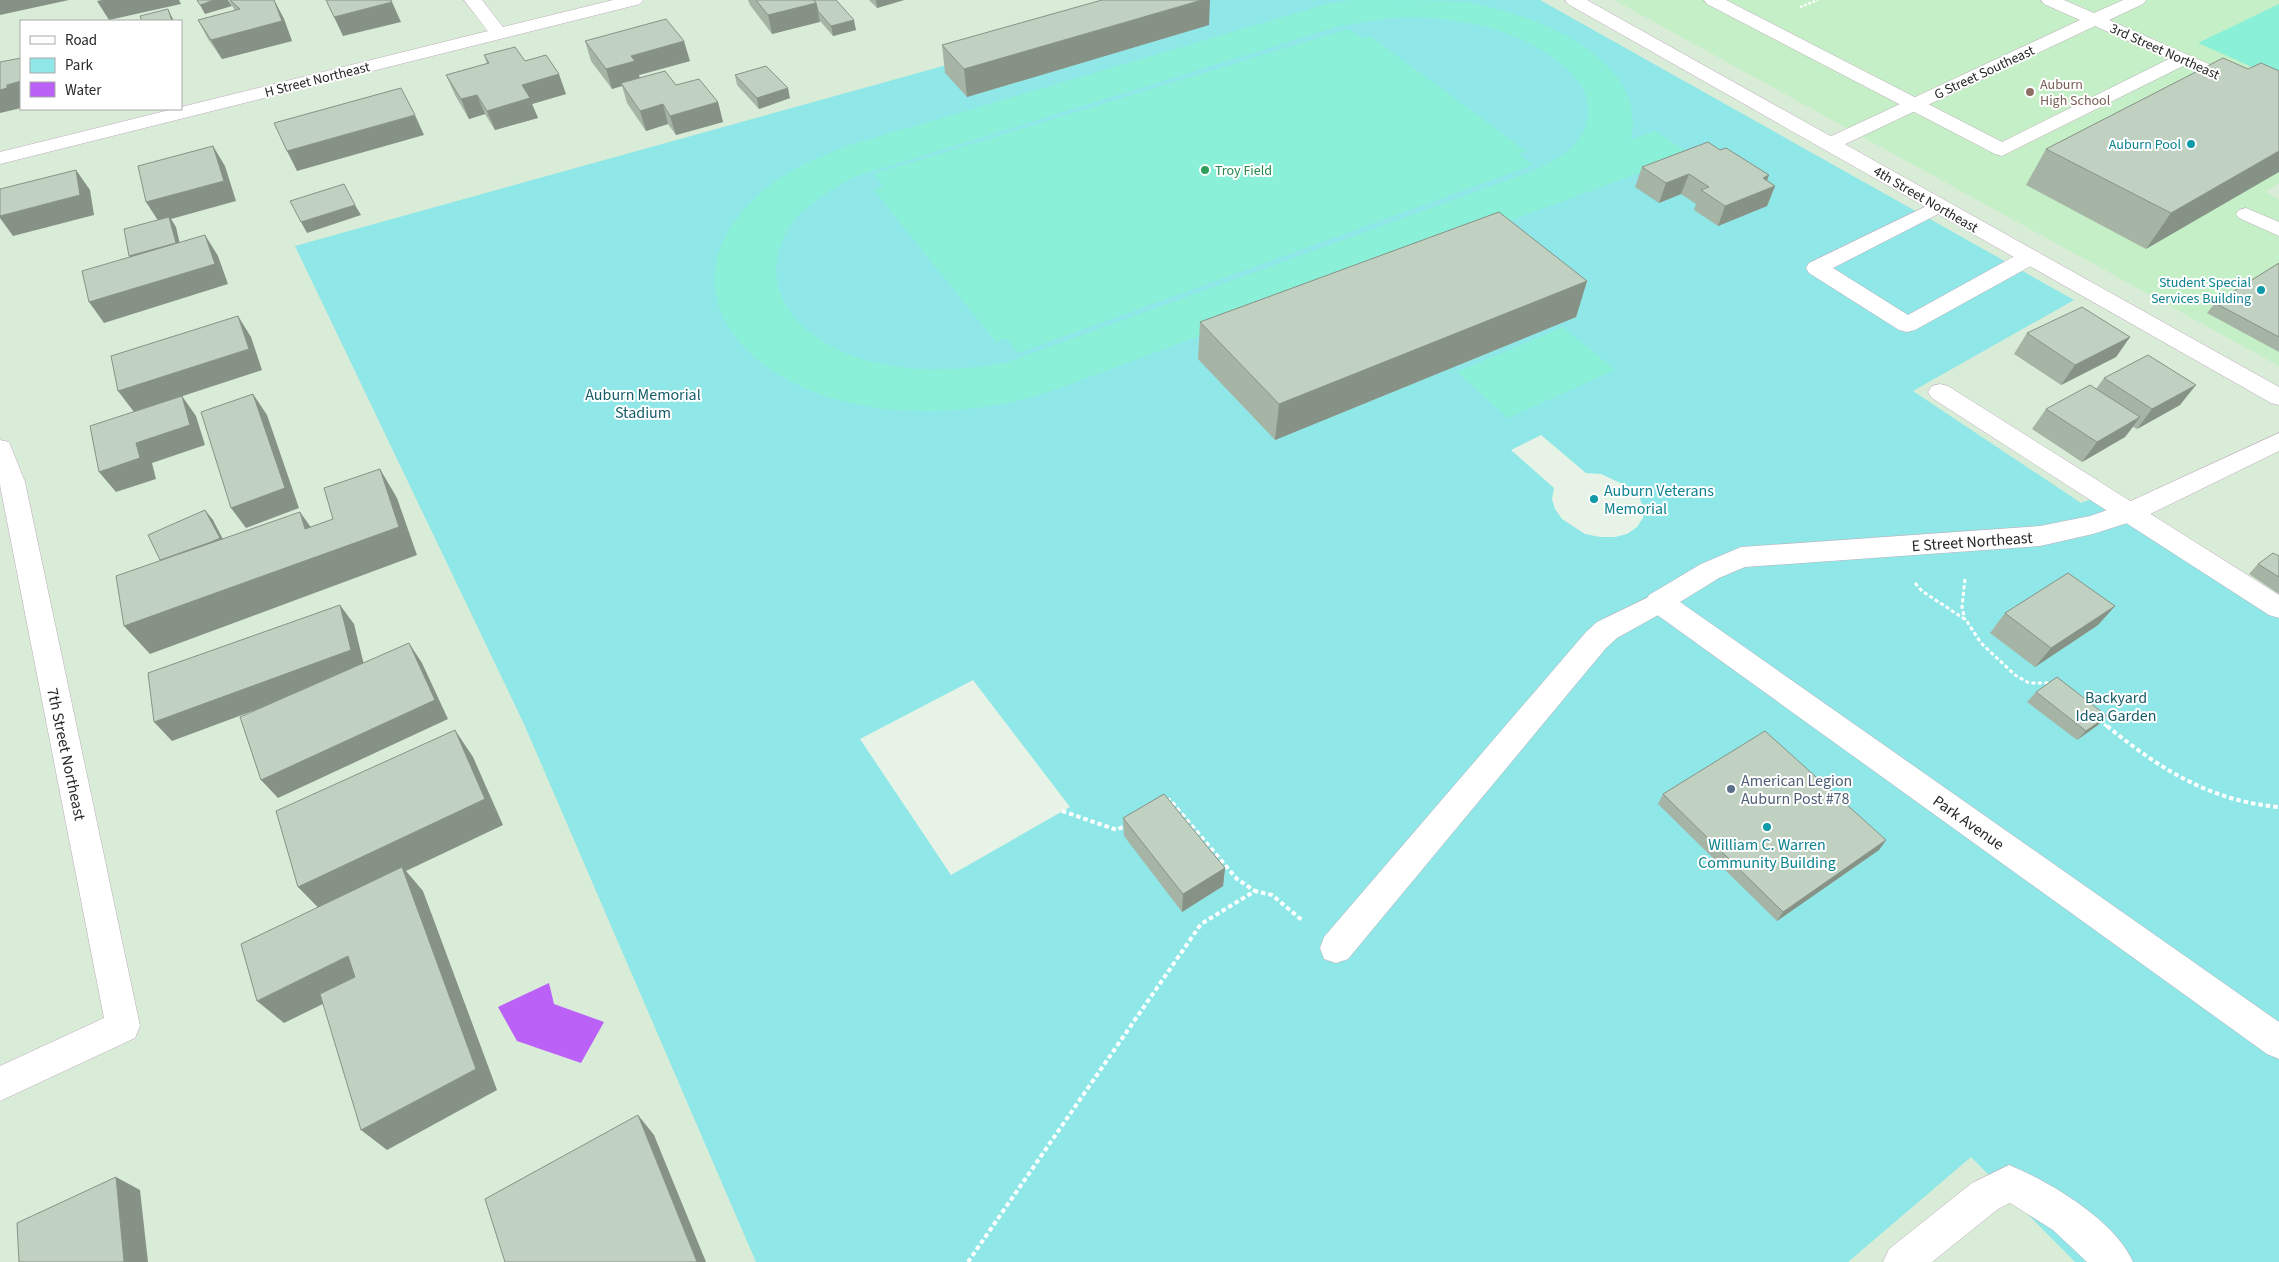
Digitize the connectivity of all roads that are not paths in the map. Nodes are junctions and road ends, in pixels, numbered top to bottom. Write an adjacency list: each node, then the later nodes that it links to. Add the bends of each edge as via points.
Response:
1 (473, 0): 8 (street)
2 (634, 0): 8 (street, H Street Northeast)
3 (1574, 0): 12 (street, 4th Street Northeast)
4 (1713, 0): 11 (street)
5 (2050, 0): 7 (street, 3rd Street Northeast)
6 (2137, 0): 7 (street, G Street Southeast)
7 (2095, 20): 9 (street, 3rd Street Northeast); 11 (street, G Street Southeast)
8 (499, 34): 13 (street, H Street Northeast)
9 (2183, 59): 10 (street, 3rd Street Northeast); 11 (street, via 2002,150)
10 (2279, 102)
11 (1913, 105): 12 (street, G Street Southeast)
12 (1830, 144): 14 (street, 4th Street Northeast)
13 (0, 158)
14 (1939, 206): 17 (street, 4th Street Northeast); 17 (street, via 1817,268 1907,325)
15 (2246, 214): 16 (street)
16 (2279, 230)
17 (2030, 257): 19 (street, 4th Street Northeast)
18 (1940, 392): 22 (street)
19 (2279, 397)
20 (2279, 441): 22 (street, E Street Northeast)
21 (0, 450): 27 (street, 7th Street Northeast, via 12,482 123,1026)
22 (2131, 512): 23 (street, E Street Northeast, via 2093,525 2040,536 1741,557 1710,571); 24 (street)
23 (1659, 602): 25 (street, E Street Northeast, via 1607,630 1596,640); 26 (street, Park Avenue)
24 (2279, 608)
25 (1336, 948)
26 (2279, 1042)
27 (0, 1084)
28 (1902, 1262): 29 (street, via 1985,1196 2010,1183 2034,1194 2069,1218)
29 (2114, 1262)

